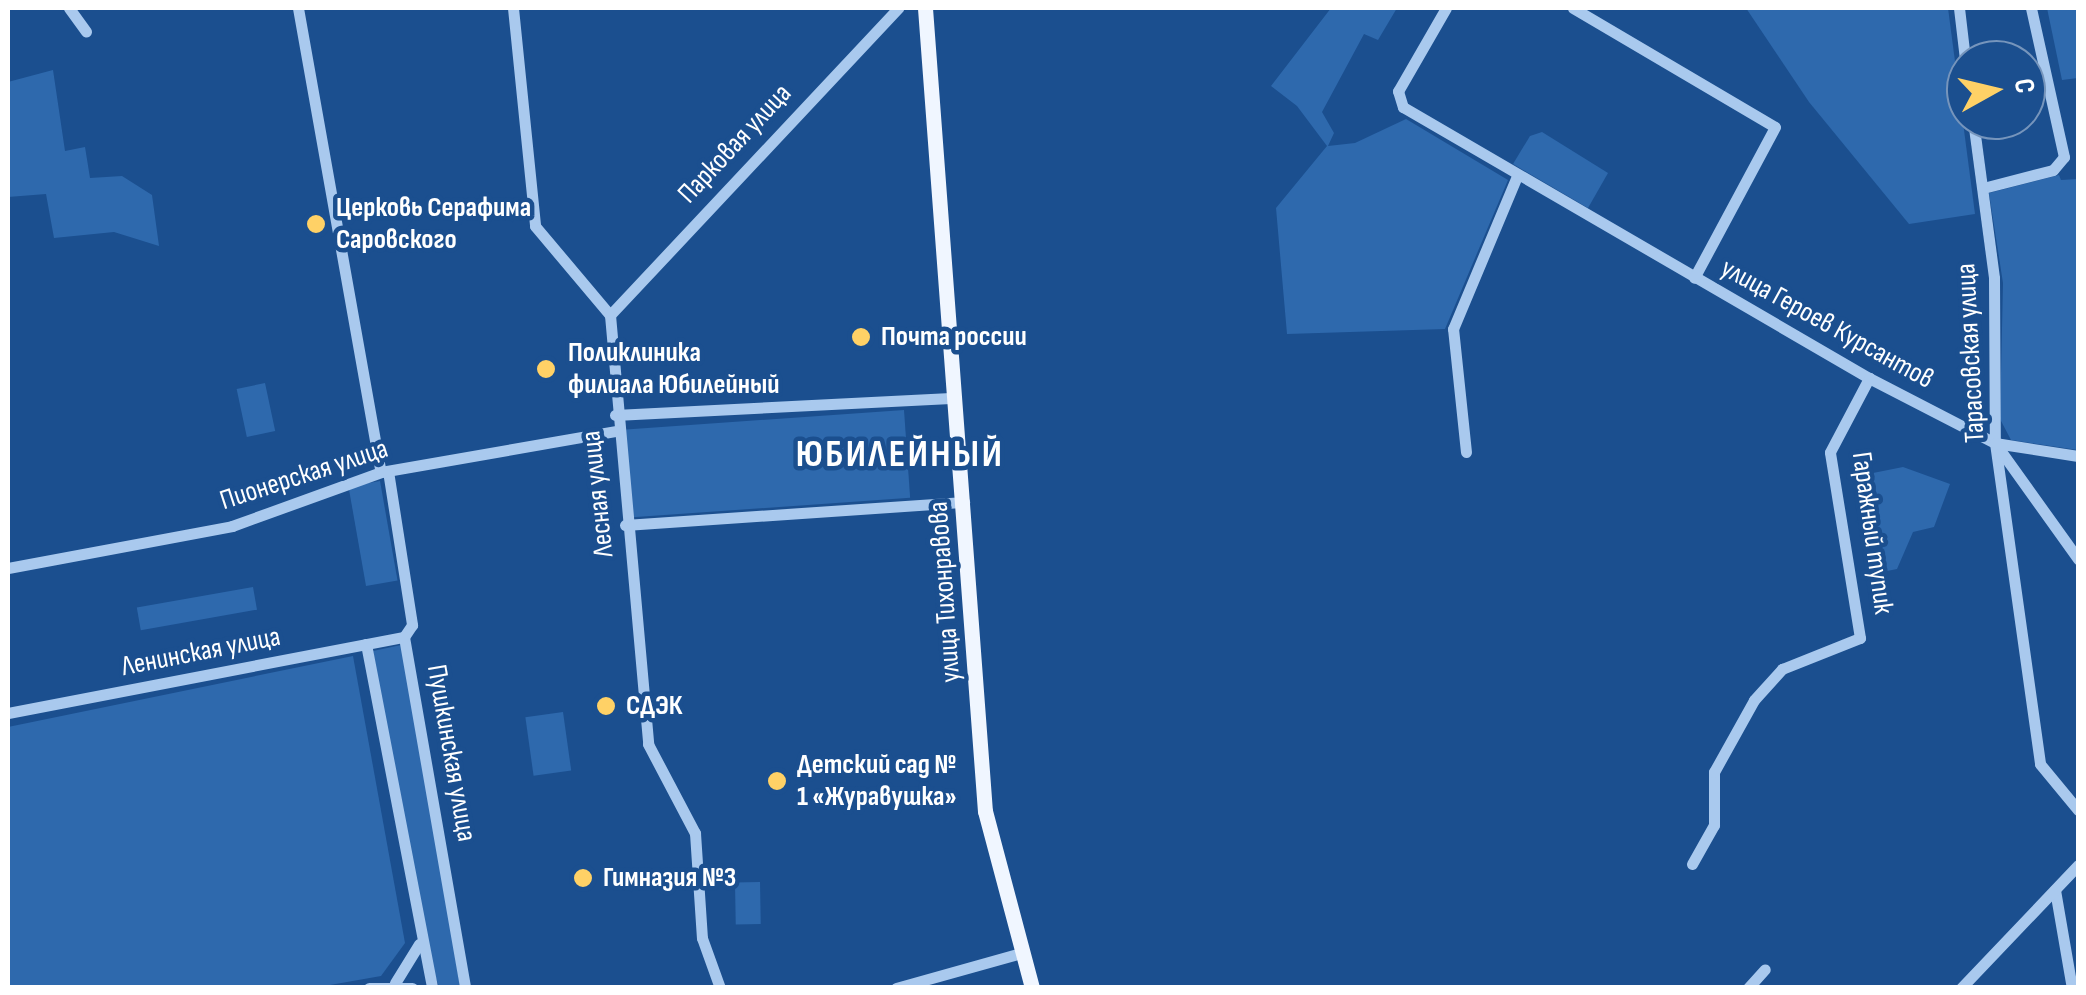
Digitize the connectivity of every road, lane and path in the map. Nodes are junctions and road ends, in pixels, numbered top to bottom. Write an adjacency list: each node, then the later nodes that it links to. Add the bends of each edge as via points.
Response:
1 (69, 8): 10 (street)
2 (298, 8): 24 (street, Пушкинская улица)
3 (513, 8): 16 (street, via 536,226)
4 (898, 8): 16 (street, Парковая улица)
5 (925, 8): 18 (main road, улица Тихонравова)
6 (1446, 8): 13 (street, улица Героев Курсантов, via 1398,91 1400,101)
7 (1573, 8): 15 (street, via 1773,122 1773,136)
8 (1959, 8): 11 (street)
9 (2031, 8): 14 (street, via 2064,156 2053,170)
10 (86, 32)
11 (1963, 40)
12 (1976, 140): 14 (street, Тарасовская улица)
13 (1518, 176): 15 (street, улица Героев Курсантов); 22 (street, via 1453,328)
14 (1982, 188): 21 (street, Тарасовская улица, via 1994,278)
15 (1694, 278): 17 (street, улица Героев Курсантов)
16 (610, 315): 19 (street, Лесная улица)
17 (1869, 378): 21 (street, улица Героев Курсантов); 33 (street, Гаражный тупик, via 1830,452 1860,638 1782,669 1754,700 1714,772 1714,825)
18 (956, 398): 19 (street); 25 (main road, улица Тихонравова)
19 (615, 414): 20 (street, Лесная улица)
20 (616, 431): 24 (street, Пионерская улица); 26 (street, Лесная улица)
21 (1995, 443): 23 (street); 27 (street, Тарасовская улица); 32 (street, via 2040,764)
22 (1466, 452)
23 (2078, 456)
24 (384, 472): 28 (street, Пионерская улица, via 232,526); 29 (street, Пушкинская улица, via 412,624)
25 (964, 502): 26 (street); 37 (main road, улица Тихонравова, via 986,811)
26 (625, 525): 44 (street, Лесная улица, via 648,744 695,832 702,938)
27 (2078, 558)
28 (8, 568)
29 (404, 637): 30 (street, Ленинская улица); 43 (street, Пушкинская улица)
30 (366, 644): 31 (street, Ленинская улица); 36 (street)
31 (8, 713)
32 (2078, 810)
33 (1692, 864)
34 (2078, 865): 35 (street)
35 (2055, 890): 48 (street); 49 (street)
36 (419, 944): 39 (street); 42 (street)
37 (1021, 953): 45 (street); 46 (main road, улица Тихонравова)
38 (1764, 970): 47 (street)
39 (394, 983): 40 (street); 41 (street)
40 (369, 988)
41 (412, 988)
42 (432, 988)
43 (465, 988)
44 (720, 988)
45 (896, 988)
46 (1032, 988)
47 (1748, 988)
48 (1961, 988)
49 (2072, 988)

